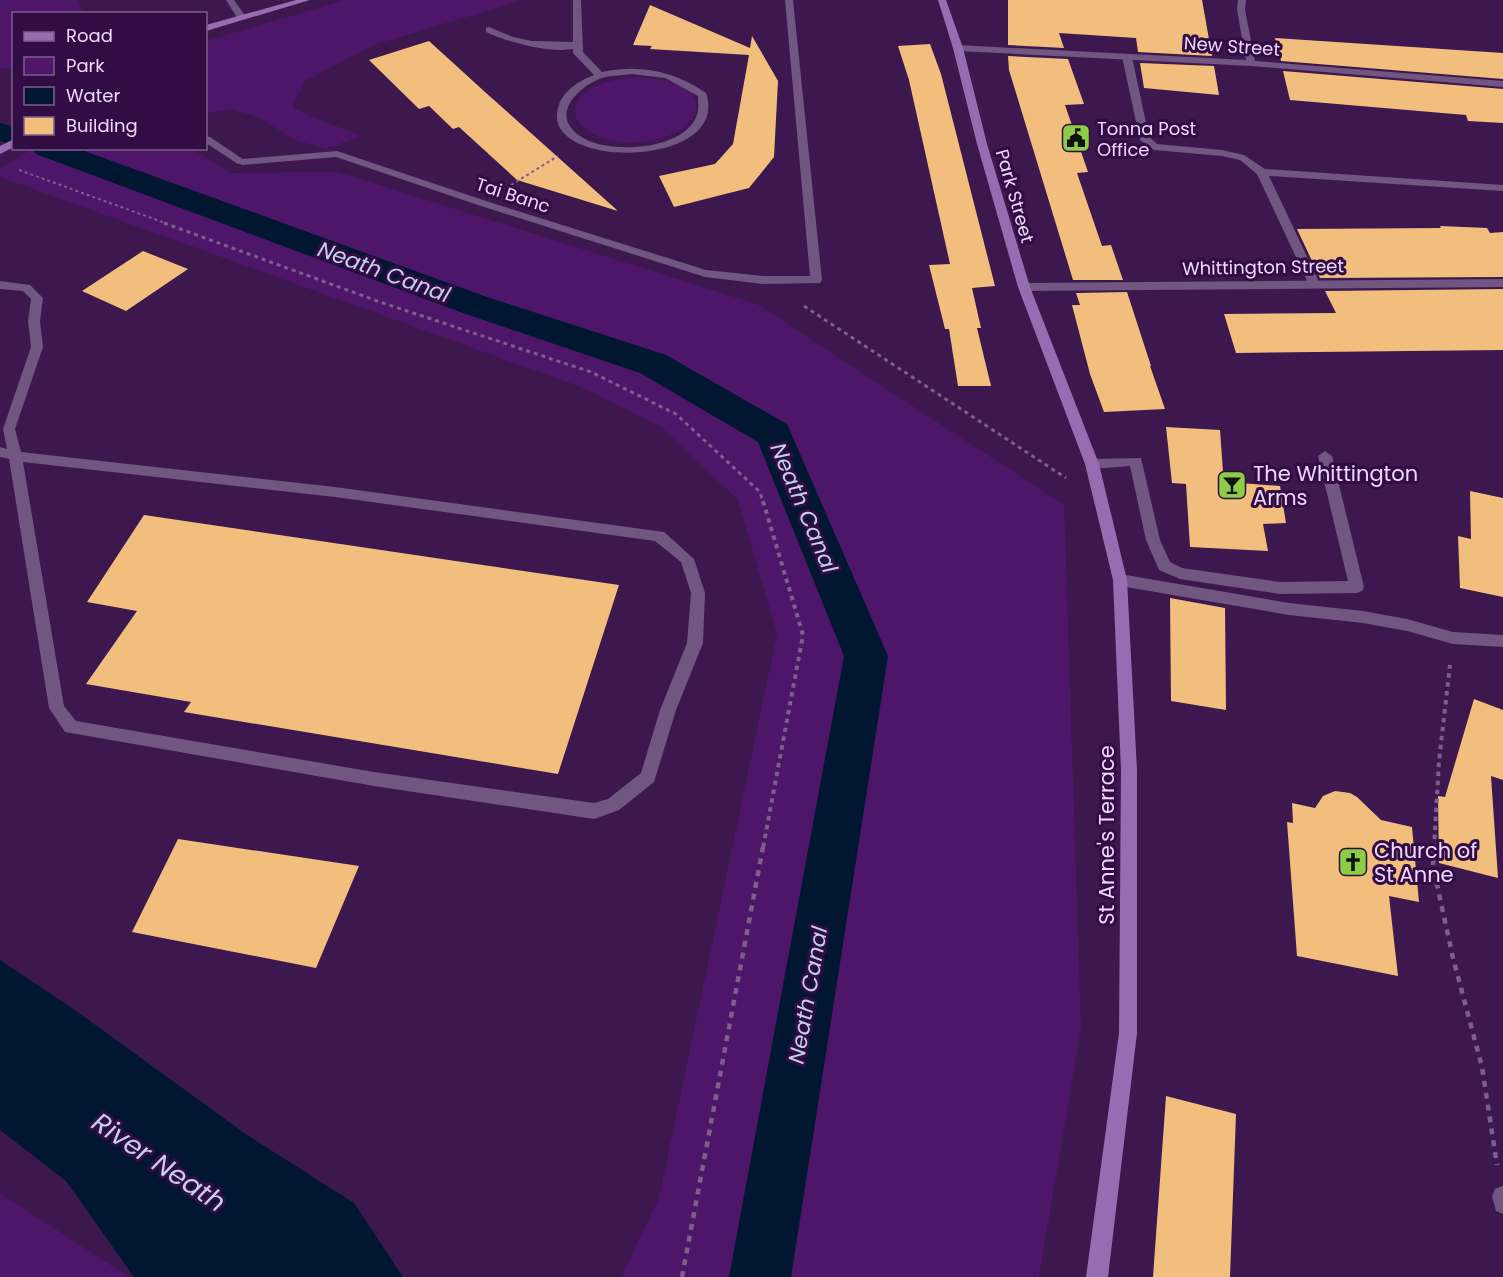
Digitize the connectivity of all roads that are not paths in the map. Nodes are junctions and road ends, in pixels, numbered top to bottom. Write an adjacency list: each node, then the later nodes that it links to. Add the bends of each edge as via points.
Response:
1 (230, 0): 7 (street)
2 (306, 0): 7 (main road)
3 (577, 0): 10 (street)
4 (789, 0): 16 (street, Tai Banc, via 816,280 763,280 705,273 337,154 242,162)
5 (942, 0): 11 (main road, Park Street)
6 (1242, 0): 13 (street)
7 (242, 17): 8 (main road)
8 (207, 28)
9 (489, 30): 10 (street, via 517,43)
10 (578, 45): 14 (street, via 578,53)
11 (958, 48): 12 (street, New Street); 22 (main road, Park Street)
12 (1127, 57): 13 (street, New Street); 17 (street, via 1144,138 1154,147 1244,158)
13 (1251, 63): 15 (street, New Street)
14 (600, 76): 14 (street, via 631,71 680,79 703,94 706,108 698,126 679,140 651,148 600,147 582,141 566,129 560,117 563,102 580,85)
15 (1503, 84)
16 (207, 139)
17 (1262, 172): 18 (street); 20 (street)
18 (1503, 188)
19 (1503, 283): 20 (street, Whittington Street)
20 (1314, 284): 22 (street, Whittington Street)
21 (0, 285): 25 (street, via 26,288 37,298 37,347 9,429)
22 (1024, 287): 23 (main road, Park Street)
23 (1066, 399): 27 (main road, St Anne's Terrace)
24 (0, 452): 25 (street)
25 (15, 456): 25 (street, via 335,492 659,536 687,559 698,593 695,643 668,710 648,777 613,805 594,811 374,779 71,727 57,708)
26 (1325, 456): 27 (street, via 1357,587 1280,588 1180,573 1164,566 1153,540 1136,461)
27 (1092, 464): 28 (main road, St Anne's Terrace)
28 (1120, 580): 29 (street, via 1289,609 1374,619 1453,638); 32 (main road, St Anne's Terrace, via 1129,770 1128,1033)
29 (1503, 641)
30 (1502, 1196): 31 (street)
31 (1503, 1204)
32 (1097, 1277)

